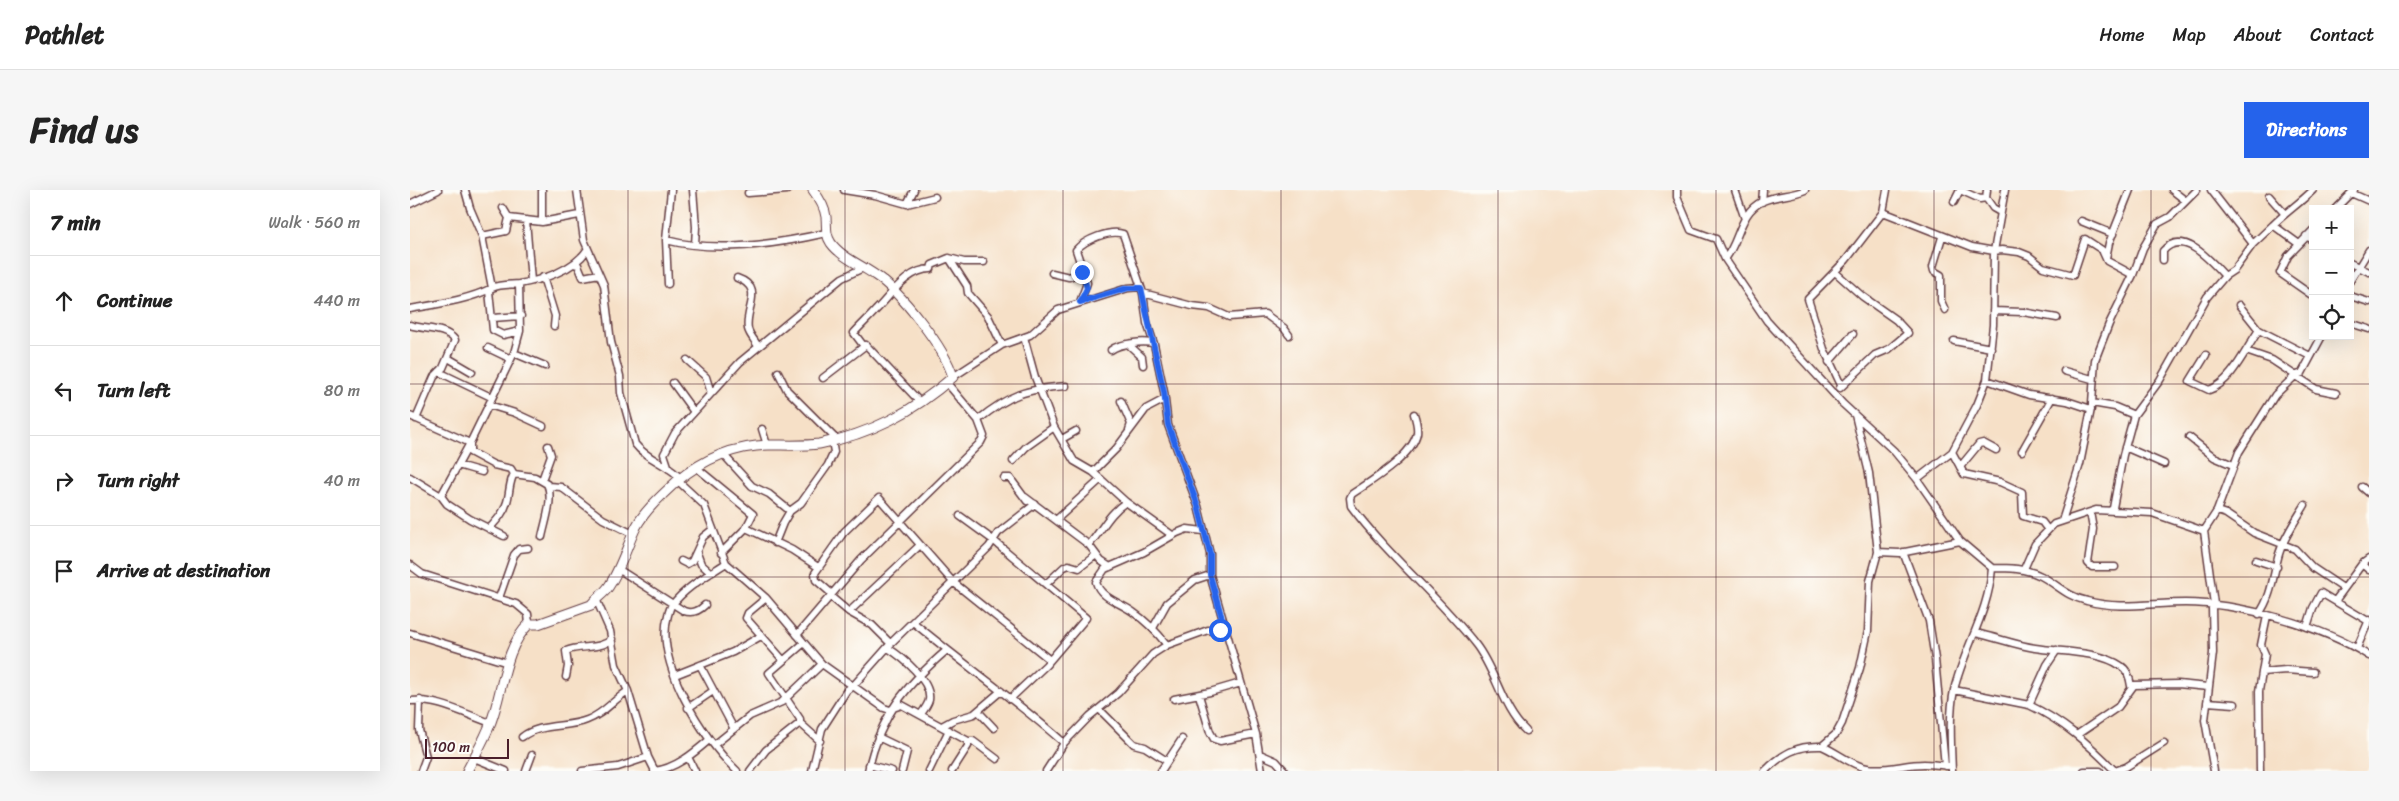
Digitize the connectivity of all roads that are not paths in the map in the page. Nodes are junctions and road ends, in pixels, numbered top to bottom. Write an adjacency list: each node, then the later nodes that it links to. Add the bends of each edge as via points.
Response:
1 (438, 190): 33 (street)
2 (465, 190): 50 (street)
3 (542, 190): 45 (street)
4 (577, 190): 40 (street)
5 (671, 190): 54 (street)
6 (693, 190): 57 (street)
7 (787, 190): 25 (street)
8 (815, 190): 47 (street, via 823,206)
9 (844, 190): 34 (street)
10 (914, 190): 34 (street)
11 (1677, 190): 62 (street, via 1691,230 1716,239)
12 (1735, 190): 42 (street)
13 (1763, 190): 31 (street)
14 (1805, 190): 31 (street)
15 (1887, 190): 37 (street)
16 (1960, 190): 28 (street, via 1980,199); 32 (street)
17 (1987, 190): 28 (street)
18 (2005, 190): 38 (street)
19 (2130, 190): 49 (street)
20 (2172, 190): 29 (street)
21 (2197, 190): 29 (street)
22 (2211, 190): 55 (street)
23 (2313, 190): 39 (street, via 2299,205)
24 (2353, 191): 30 (street); 35 (street)
25 (748, 193)
26 (2269, 196): 39 (street)
27 (935, 197): 34 (street)
28 (1986, 198): 38 (street)
29 (2186, 201): 76 (street, via 2170,217 2156,224)
30 (2369, 201)
31 (1762, 202): 42 (street, via 1748,212)
32 (1954, 202)
33 (410, 204)
34 (907, 204)
35 (2339, 205)
36 (503, 208): 41 (street)
37 (1883, 212): 52 (street); 71 (street)
38 (2000, 212): 60 (street)
39 (2284, 213): 46 (street)
40 (579, 216): 45 (street); 58 (street)
41 (509, 218): 43 (street); 50 (street, via 506,231)
42 (1745, 219): 62 (street, via 1733,250)
43 (526, 220): 45 (street); 80 (street)
44 (2082, 221): 49 (street)
45 (542, 222)
46 (2272, 225): 55 (street); 56 (street)
47 (826, 233): 57 (street, via 761,244); 68 (street, via 836,248)
48 (2309, 233): 51 (street)
49 (2113, 234): 64 (street)
50 (482, 236): 83 (street)
51 (2306, 236): 53 (street); 56 (street)
52 (1942, 237): 60 (street); 92 (street, via 1933,267 1941,275 1941,301)
53 (2309, 238)
54 (666, 240): 57 (street); 82 (street)
55 (2253, 244): 77 (street, via 2234,270)
56 (2299, 244): 86 (street, via 2280,272)
57 (695, 245)
58 (588, 250): 66 (street); 74 (street)
59 (2369, 250): 69 (street)
60 (1994, 251): 64 (street, via 2019,252 2043,267 2073,275 2085,239 2102,250); 93 (street)
61 (949, 258): 65 (street); 84 (street, via 932,265 931,269 922,270); 108 (street, via 968,293 988,316)
62 (1725, 259): 142 (street, via 1767,321)
63 (2163, 260): 77 (street, via 2163,252 2168,246 2182,243 2197,248)
64 (2107, 261): 76 (street)
65 (984, 262)
66 (574, 264): 74 (street, via 578,265 583,277); 78 (street)
67 (2354, 266): 69 (street)
68 (863, 268): 84 (street); 112 (street, via 842,278)
69 (2358, 268): 72 (street); 75 (street)
70 (1082, 272): 73 (street, via 1069,277); 85 (street, via 1076,253 1080,245 1118,232 1127,242); 88 (street, via 1087,288)
71 (1835, 272): 122 (street, via 1808,299); 137 (street, via 1908,333)
72 (2369, 272)
73 (1052, 273)
74 (599, 274): 178 (street, via 604,285 621,393 635,444 640,451)
75 (2354, 274)
76 (2133, 276): 133 (street, via 2109,324 2095,360)
77 (2225, 276): 153 (street, via 2207,297 2160,380)
78 (543, 277): 80 (street); 99 (street, via 555,316)
79 (738, 278): 112 (street, via 751,288 754,297 749,309 748,329)
80 (531, 280): 81 (street)
81 (519, 284): 83 (street); 94 (street)
82 (668, 284)
83 (490, 290): 91 (street); 95 (street)
84 (892, 290): 111 (street, via 854,333); 125 (street, via 917,316)
85 (1142, 290): 88 (street, via 1128,288); 104 (street, via 1192,306 1210,308 1228,318 1265,314); 110 (street)
86 (2312, 295)
87 (2354, 297): 89 (street)
88 (1080, 302): 105 (street, via 1058,310)
89 (2369, 302)
90 (2240, 305): 101 (street)
91 (410, 308)
92 (1945, 310)
93 (1993, 311): 96 (street); 114 (street)
94 (521, 316): 95 (street); 102 (street)
95 (492, 318): 102 (street, via 493,330 499,334)
96 (2057, 318)
97 (410, 324): 120 (street, via 440,330 453,337 455,342)
98 (2354, 324): 100 (street)
99 (554, 326)
100 (2369, 329)
101 (2259, 330): 116 (street); 119 (street)
102 (520, 332): 118 (street)
103 (1853, 334): 122 (street)
104 (1289, 335)
105 (1024, 337): 108 (street); 139 (street)
106 (2320, 340): 119 (street)
107 (1954, 341): 114 (street)
108 (1002, 344): 126 (street)
109 (1129, 344): 110 (street); 115 (street); 123 (street, via 1142,357)
110 (1154, 344): 145 (street)
111 (863, 345): 132 (street); 147 (street)
112 (758, 346): 140 (street)
113 (488, 348): 118 (street)
114 (1992, 348): 135 (street)
115 (1111, 350)
116 (2246, 351): 117 (street, via 2218,386 2209,390 2190,381); 131 (street, via 2272,360)
117 (2206, 355)
118 (512, 356): 124 (street); 143 (street)
119 (2310, 356): 131 (street, via 2302,374)
120 (448, 358): 128 (street); 129 (street)
121 (687, 360): 140 (street, via 706,378)
122 (1829, 362): 137 (street)
123 (1143, 365)
124 (545, 366)
125 (950, 366): 126 (street, via 956,371); 134 (street)
126 (961, 370): 134 (street)
127 (2064, 371): 133 (street)
128 (440, 372): 143 (street); 154 (street, via 434,377)
129 (472, 372)
130 (778, 372): 163 (street, via 787,390 822,423)
131 (2295, 376): 141 (street, via 2316,389); 175 (street, via 2275,395)
132 (823, 378)
133 (2092, 379): 149 (street)
134 (950, 380): 147 (street); 155 (street)
135 (1987, 380): 144 (street, via 2030,395); 170 (street)
136 (673, 383): 150 (street)
137 (1841, 384): 142 (street)
138 (1066, 386): 139 (street)
139 (1039, 388): 155 (street, via 1014,395); 157 (street)
140 (711, 393): 150 (street)
141 (2336, 393)
142 (1838, 396): 152 (street)
143 (491, 397): 148 (street)
144 (2052, 398): 149 (street); 169 (street)
145 (1165, 399): 160 (street, via 1146,409); 207 (street, via 1168,425 1198,506)
146 (1121, 401): 160 (street, via 1131,424)
147 (920, 402): 163 (street, via 875,429)
148 (489, 405): 156 (street, via 515,412); 164 (street)
149 (2091, 406): 153 (street, via 2115,407); 202 (street, via 2082,457)
150 (694, 412): 178 (street, via 666,448 664,459)
151 (1414, 414): 311 (street, via 1417,433 1408,449 1352,494 1351,506 1477,646 1516,719)
152 (1855, 415): 184 (street, via 1894,451); 220 (street, via 1869,474)
153 (2134, 415): 167 (street)
154 (413, 417): 164 (street)
155 (978, 420): 200 (street, via 984,436 981,442)
156 (543, 426)
157 (1054, 427): 162 (street); 172 (street, via 1026,447)
158 (762, 429): 165 (street)
159 (1076, 431): 162 (street)
160 (1128, 434): 180 (street)
161 (2189, 437): 175 (street, via 2214,457)
162 (1062, 439): 180 (street, via 1074,461)
163 (834, 440): 165 (street, via 816,444); 196 (street, via 834,452 828,465 801,503)
164 (470, 444): 174 (street); 181 (street, via 470,452 494,465 511,469)
165 (767, 445): 171 (street, via 738,448)
166 (548, 446): 186 (street, via 551,455)
167 (2125, 447): 173 (street); 195 (street)
168 (1996, 450): 177 (street, via 1979,444)
169 (2022, 451)
170 (1952, 452): 177 (street); 184 (street)
171 (723, 454): 176 (street); 196 (street, via 752,486 769,494)
172 (1013, 462)
173 (2164, 464)
174 (458, 465): 179 (street); 191 (street)
175 (2233, 465): 197 (street)
176 (696, 468): 187 (street); 203 (street, via 753,514)
177 (1960, 468): 206 (street, via 1969,477 2000,482 2022,492 2023,516 2042,522)
178 (670, 470): 187 (street, via 676,472)
179 (482, 472)
180 (1093, 472): 185 (street)
181 (514, 474): 186 (street); 204 (street, via 504,511)
182 (410, 477): 191 (street)
183 (1004, 478): 193 (street, via 1010,478)
184 (1917, 478): 214 (street)
185 (1100, 479): 192 (street); 201 (street)
186 (542, 480): 188 (street)
187 (679, 480): 205 (street, via 704,505); 209 (street, via 647,510)
188 (549, 486): 209 (street, via 561,487 603,519); 212 (street)
189 (2362, 487): 190 (street)
190 (2369, 493)
191 (441, 496): 204 (street, via 450,506)
192 (1126, 502): 210 (street); 217 (street, via 1116,508)
193 (1032, 505): 201 (street); 213 (street, via 998,532)
194 (2305, 505): 218 (street)
195 (2111, 510): 198 (street); 208 (street, via 2152,513)
196 (790, 511): 215 (street)
197 (2217, 511): 208 (street); 218 (street)
198 (2090, 512): 202 (street); 232 (street, via 2093,529 2088,563 2092,567)
199 (960, 516): 213 (street)
200 (900, 520): 216 (street); 234 (street, via 877,498 844,532); 244 (street)
201 (1056, 520): 217 (street)
202 (2062, 521): 206 (street)
203 (746, 528): 215 (street); 223 (street)
204 (489, 529): 211 (street)
205 (713, 529): 222 (street, via 703,537); 223 (street)
206 (2048, 530): 237 (street, via 2035,544)
207 (1203, 531): 210 (street, via 1187,529); 240 (street, via 1210,554)
208 (2204, 531): 249 (street)
209 (633, 534): 236 (street)
210 (1172, 535): 231 (street)
211 (504, 536)
212 (542, 537)
213 (993, 540): 241 (street); 242 (street)
214 (1960, 541): 221 (street); 235 (street)
215 (775, 543): 234 (street)
216 (920, 546): 241 (street); 252 (street)
217 (1089, 546): 224 (street)
218 (2283, 546): 233 (street); 243 (street, via 2295,549 2313,568)
219 (528, 548): 245 (street, via 520,548 514,555)
220 (1878, 552): 221 (street); 322 (street, via 1870,580 1868,631 1860,668 1842,723 1836,734)
221 (1903, 552): 331 (street, via 1929,621)
222 (697, 553): 227 (street, via 689,564); 239 (street)
223 (721, 553): 228 (street)
224 (1096, 555): 231 (street); 242 (street, via 1079,568 1064,567)
225 (2369, 559): 229 (street)
226 (2256, 560): 233 (street)
227 (681, 561)
228 (726, 563): 239 (street); 247 (street)
229 (2362, 564): 238 (street); 243 (street)
230 (410, 565): 245 (street, via 422,574)
231 (1110, 567): 258 (street, via 1098,579 1097,586)
232 (2115, 567)
233 (2277, 567): 253 (street, via 2271,579 2270,594)
234 (818, 568): 244 (street, via 814,578)
235 (1992, 568): 237 (street); 262 (street, via 1991,588)
236 (618, 569): 246 (street, via 610,585); 250 (street)
237 (2024, 569): 249 (street, via 2041,576 2067,595 2087,602 2120,607)
238 (2369, 570)
239 (710, 573): 250 (street, via 693,583)
240 (1210, 575): 258 (street, via 1196,580 1167,602); 261 (street)
241 (953, 582): 256 (street); 274 (street)
242 (1046, 584): 274 (street, via 1086,618)
243 (2343, 588): 248 (street)
244 (831, 595): 252 (street); 263 (street)
245 (499, 598): 257 (street, via 524,609)
246 (596, 598): 257 (street, via 591,605 541,623); 265 (street)
247 (766, 598): 263 (street); 264 (street, via 746,618)
248 (2335, 601): 255 (street); 259 (street, via 2321,593)
249 (2214, 604): 253 (street); 286 (street, via 2213,653)
250 (672, 605): 251 (street, via 690,613); 280 (street, via 665,626 666,646)
251 (705, 606)
252 (849, 612): 268 (street, via 872,625)
253 (2260, 614): 254 (street)
254 (2267, 616): 259 (street); 278 (street, via 2261,645 2265,654)
255 (2368, 620): 269 (street)
256 (914, 622): 268 (street); 270 (street)
257 (529, 624): 275 (street, via 518,637)
258 (1153, 628): 267 (street)
259 (2307, 628): 269 (street)
260 (410, 633): 275 (street)
261 (1226, 633): 267 (street, via 1208,630); 283 (street)
262 (1975, 633): 271 (street, via 2034,648); 287 (street)
263 (797, 635): 266 (street)
264 (761, 636): 273 (street); 277 (street)
265 (612, 639): 282 (street, via 607,644 566,651); 288 (street, via 616,664)
266 (804, 643): 273 (street); 276 (street)
267 (1167, 645): 301 (street, via 1153,654)
268 (890, 646): 281 (street); 284 (street)
269 (2357, 648): 272 (street)
270 (947, 650): 281 (street); 290 (street)
271 (2057, 650): 285 (street, via 2123,666); 299 (street)
272 (2369, 656)
273 (783, 660): 292 (street, via 769,673)
274 (1050, 660): 293 (street)
275 (508, 663): 305 (street)
276 (822, 664): 284 (street); 292 (street)
277 (700, 665): 280 (street); 289 (street)
278 (2262, 672): 279 (street); 354 (street, via 2259,691)
279 (2313, 672)
280 (675, 675): 300 (street)
281 (918, 675): 302 (street); 304 (street, via 929,689 929,701)
282 (566, 677)
283 (1241, 683): 291 (street); 312 (street)
284 (854, 685): 302 (street); 317 (street, via 847,690 822,729)
285 (2131, 686): 286 (street, via 2178,684); 313 (street, via 2118,707)
286 (2208, 687): 297 (street)
287 (1954, 690): 299 (street); 331 (street)
288 (628, 691): 314 (street, via 601,714); 325 (street)
289 (713, 691): 300 (street); 309 (street)
290 (1001, 691): 293 (street); 303 (street)
291 (1199, 695): 294 (street); 312 (street, via 1214,740)
292 (787, 698): 306 (street); 309 (street, via 772,708 756,712)
293 (1010, 699): 320 (street)
294 (1174, 699)
295 (420, 700): 296 (street); 305 (street); 333 (street, via 419,730 426,756)
296 (410, 701)
297 (2207, 702): 298 (street); 353 (street, via 2205,720)
298 (2235, 704)
299 (2030, 705): 313 (street)
300 (688, 708): 319 (street)
301 (1099, 709): 320 (street); 329 (street, via 1134,744)
302 (890, 710): 304 (street, via 902,705); 315 (street)
303 (978, 711): 307 (street); 308 (street)
304 (921, 714): 307 (street)
305 (491, 723): 327 (street)
306 (800, 723): 317 (street); 340 (street, via 766,750)
307 (942, 726): 310 (street)
308 (994, 728)
309 (734, 729): 319 (street)
310 (949, 730): 318 (street); 344 (street)
311 (1526, 731)
312 (1256, 734): 323 (street)
313 (2078, 734): 321 (street, via 2115,771)
314 (522, 737)
315 (878, 737): 330 (street); 343 (street, via 907,751)
316 (1182, 739): 329 (street)
317 (820, 740): 341 (street)
318 (968, 741): 328 (street, via 973,741); 345 (street)
319 (711, 743): 326 (street); 332 (street)
320 (1064, 743): 346 (street)
321 (2164, 743)
322 (1822, 746): 331 (street, via 1868,769 1924,764); 350 (street, via 1806,745 1776,760)
323 (1260, 754): 348 (street); 349 (street, via 1276,761)
324 (532, 755): 336 (street)
325 (648, 757): 337 (street, via 618,767); 338 (street)
326 (688, 757): 338 (street, via 665,770); 339 (street)
327 (474, 758): 334 (street); 335 (street)
328 (997, 759)
329 (1167, 761): 347 (street)
330 (868, 768): 342 (street)
331 (1949, 768)
332 (732, 770)
333 (421, 771)
334 (467, 771)
335 (506, 771)
336 (526, 771)
337 (582, 771)
338 (655, 771)
339 (695, 771)
340 (750, 771)
341 (812, 771)
342 (892, 771)
343 (902, 771)
344 (929, 771)
345 (952, 771)
346 (1046, 771)
347 (1161, 771)
348 (1262, 771)
349 (1285, 771)
350 (1765, 771)
351 (2084, 771): 352 (street)
352 (2100, 771)
353 (2214, 771)
354 (2260, 771)

